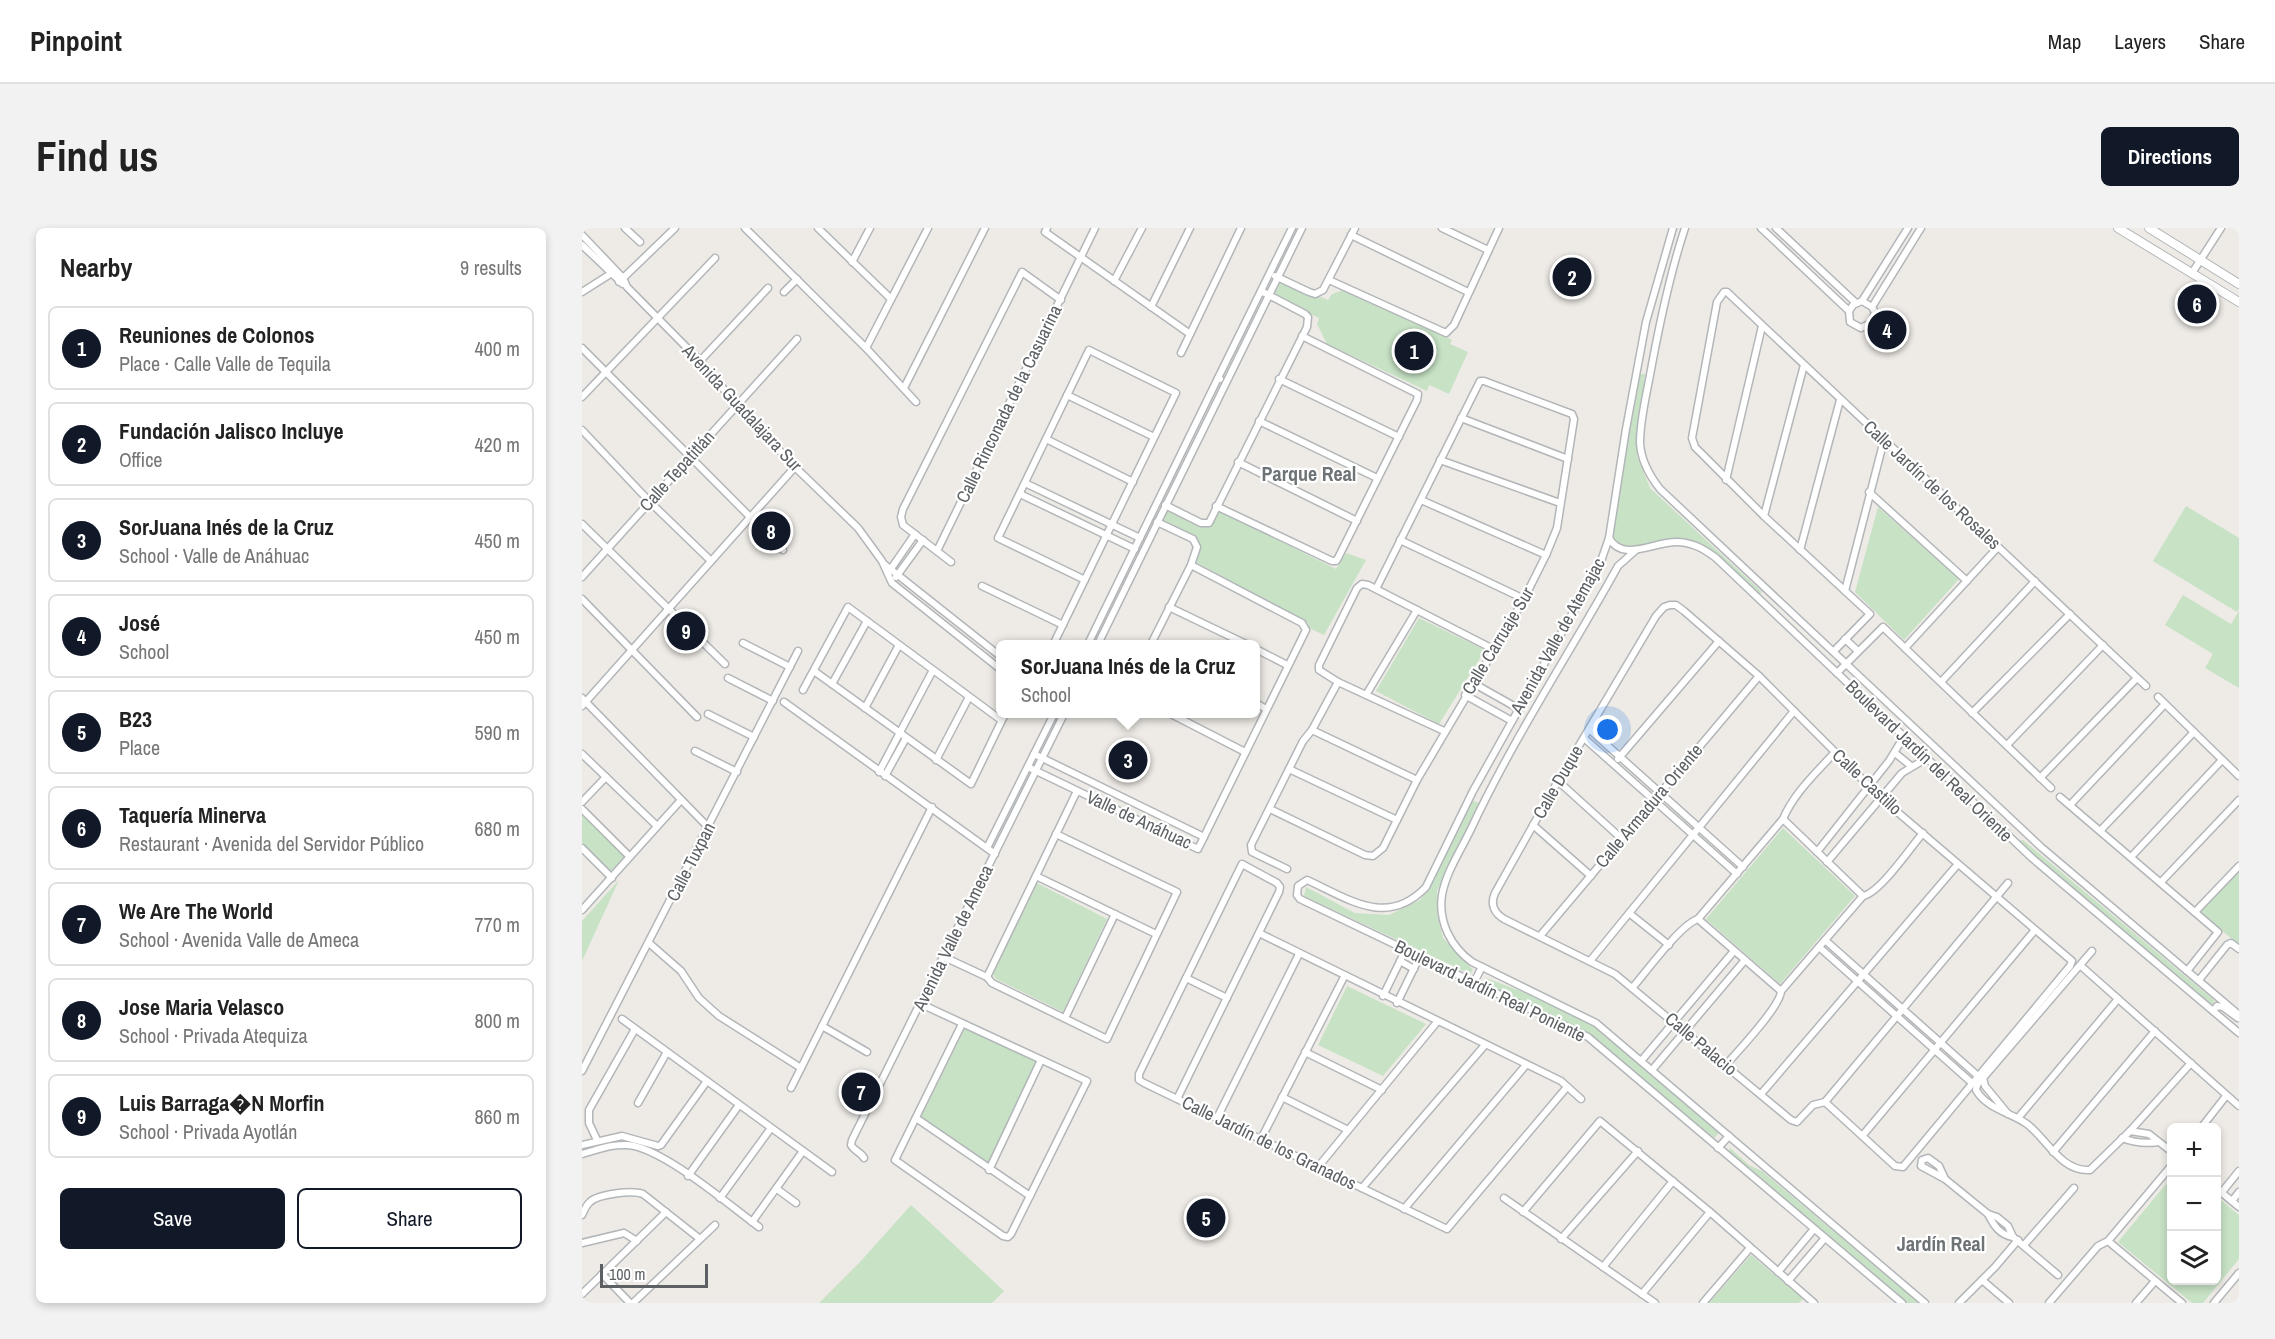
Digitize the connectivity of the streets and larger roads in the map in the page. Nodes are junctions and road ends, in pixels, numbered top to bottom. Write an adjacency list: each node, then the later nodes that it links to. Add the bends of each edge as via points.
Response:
1 (625, 228): 30 (street)
2 (675, 228): 44 (street)
3 (745, 228): 43 (street)
4 (818, 228): 38 (street)
5 (870, 228): 38 (street)
6 (928, 228): 54 (street)
7 (977, 228): 26 (street)
8 (1095, 228): 35 (street, Calle Rinconada de la Casuarina)
9 (1142, 228): 46 (street)
10 (1190, 228): 58 (street)
11 (1241, 228): 63 (street)
12 (1292, 228): 41 (street)
13 (1302, 228): 42 (street)
14 (1355, 228): 29 (street)
15 (1442, 228): 33 (street)
16 (1499, 228): 33 (street)
17 (1673, 228): 32 (street, Avenida Valle de Atemajac)
18 (1685, 228): 34 (street)
19 (1761, 228): 60 (street)
20 (1776, 228): 56 (street)
21 (1908, 228): 56 (street)
22 (1921, 228): 59 (street)
23 (2118, 228): 40 (street)
24 (2148, 228): 37 (street)
25 (2219, 229): 37 (street)
26 (984, 230): 77 (street)
27 (1046, 230): 35 (street)
28 (582, 235): 39 (street, Avenida Guadalajara Sur)
29 (1351, 235): 45 (street); 52 (street)
30 (640, 242)
31 (582, 245): 39 (street, Avenida Guadalajara Sur)
32 (1666, 249): 34 (street); 70 (street, Avenida Valle de Atemajac)
33 (1488, 250): 52 (street)
34 (1678, 253): 72 (street)
35 (1081, 257): 46 (street); 55 (street, Calle Rinconada de la Casuarina)
36 (715, 258): 61 (street)
37 (2200, 260): 40 (street); 47 (street)
38 (852, 262): 54 (street)
39 (613, 272): 44 (street, Avenida Guadalajara Sur); 50 (street)
40 (2192, 273): 57 (street)
41 (1269, 274): 42 (street); 49 (street)
42 (1278, 278): 45 (street, via 1315,294); 53 (street)
43 (797, 279): 51 (street); 67 (street)
44 (621, 280): 61 (street, Avenida Guadalajara Sur)
45 (1329, 280): 52 (street, via 1446,333)
46 (1114, 281): 58 (street)
47 (2239, 284)
48 (768, 288): 69 (street)
49 (1261, 291): 53 (street); 74 (street)
50 (582, 292)
51 (784, 292)
52 (1468, 292)
53 (1269, 296): 64 (street, via 1305,314 1308,321); 76 (street)
54 (891, 299): 67 (street)
55 (1061, 300): 112 (street, via 1022,273 903,509 903,525); 124 (street, Calle Rinconada de la Casuarina)
56 (1859, 302): 59 (street); 60 (street)
57 (2239, 302)
58 (1151, 307): 63 (street)
59 (1872, 307): 60 (street, via 1875,312 1871,324 1861,328 1850,322)
60 (1848, 311)
61 (658, 320): 69 (street, Avenida Guadalajara Sur); 73 (street)
62 (1762, 326): 71 (street, Calle Jardín de los Rosales); 96 (street); 96 (street, Calle Jardín de los Rosales, via 1727,292 1717,302 1692,438 1699,453)
63 (1190, 334): 68 (street)
64 (1302, 336): 75 (street); 87 (street, via 1418,394)
65 (797, 339): 82 (street, Calle Tepatitlán)
66 (582, 348): 73 (street)
67 (866, 348): 77 (street)
68 (1181, 353)
69 (700, 361): 82 (street, Avenida Guadalajara Sur)
70 (1637, 365): 72 (street); 115 (street, Avenida Valle de Atemajac)
71 (1804, 365): 80 (street, Calle Jardín de los Rosales); 106 (street)
72 (1651, 367): 138 (street, Boulevard Jardín del Real Oriente, via 1640,444 1649,475)
73 (606, 373): 79 (street); 90 (street)
74 (1218, 378): 76 (street); 114 (street)
75 (1279, 379): 84 (street); 87 (street)
76 (1226, 383): 104 (street)
77 (904, 388): 81 (street)
78 (1067, 395): 86 (street); 86 (street, via 1089,350 1176,393); 88 (street)
79 (582, 397)
80 (1840, 399): 89 (street, Calle Jardín de los Rosales); 123 (street)
81 (916, 402)
82 (737, 405): 90 (street, Calle Tepatitlán); 94 (street, Avenida Guadalajara Sur)
83 (1461, 418): 91 (street); 91 (street, Calle Carruaje Sur, via 1478,384 1484,381 1567,410 1574,419); 92 (street)
84 (1259, 421): 93 (street); 95 (street)
85 (582, 430): 102 (street)
86 (1154, 437): 97 (street)
87 (1399, 437): 95 (street)
88 (1046, 439): 97 (street); 98 (street)
89 (1884, 440): 99 (street); 118 (street, Calle Jardín de los Rosales)
90 (691, 456): 102 (street, Calle Tepatitlán); 107 (street)
91 (1568, 459): 103 (street, Calle Carruaje Sur)
92 (1440, 460): 101 (street); 103 (street)
93 (1238, 462): 105 (street); 108 (street)
94 (795, 467): 107 (street); 129 (street, Avenida Guadalajara Sur, via 858,528)
95 (1377, 478): 108 (street)
96 (1726, 480): 106 (street)
97 (1133, 482): 111 (street)
98 (1025, 483): 100 (street); 111 (street)
99 (1869, 492): 133 (street); 139 (street)
100 (1020, 494): 113 (street); 132 (street, via 998,538)
101 (1421, 500): 117 (street); 125 (street)
102 (650, 502): 119 (street, Calle Tepatitlán); 126 (street)
103 (1560, 503): 125 (street, Calle Carruaje Sur, via 1557,528)
104 (1165, 505): 105 (street, via 1205,524); 109 (street)
105 (1216, 506): 108 (street, via 1336,561)
106 (1764, 516): 123 (street)
107 (751, 517): 121 (street); 126 (street)
108 (1357, 521)
109 (1157, 522): 128 (street, via 1196,543); 155 (street)
110 (582, 524): 119 (street)
111 (1112, 524): 113 (street); 114 (street)
112 (915, 534): 116 (street); 129 (street)
113 (1107, 535): 120 (street); 132 (street)
114 (1140, 538): 120 (street)
115 (1609, 538): 122 (street, via 1621,550); 140 (street, Avenida Valle de Atemajac)
116 (923, 540): 124 (street); 130 (street)
117 (1400, 540): 137 (street); 141 (street)
118 (1998, 547): 133 (street); 134 (street, Calle Jardín de los Rosales)
119 (607, 549): 131 (street, Calle Tepatitlán); 147 (street)
120 (1135, 549): 154 (street)
121 (783, 550)
122 (1636, 550): 142 (street, Boulevard Jardín del Real Oriente, via 1665,542 1701,547); 144 (street, Avenida Valle de Atemajac, via 1618,566)
123 (1800, 550): 139 (street)
124 (937, 551): 127 (street)
125 (1546, 555): 141 (street, Calle Carruaje Sur)
126 (711, 561): 147 (street)
127 (951, 562)
128 (1191, 565): 145 (street); 173 (street, via 1305,625)
129 (889, 571): 130 (street, Avenida Guadalajara Sur); 135 (street)
130 (897, 576): 135 (street); 169 (street, Avenida Guadalajara Sur)
131 (582, 577)
132 (1084, 580): 151 (street)
133 (1967, 581): 162 (street)
134 (2035, 581): 149 (street, Calle Jardín de los Rosales); 182 (street)
135 (892, 583): 172 (street)
136 (982, 586): 151 (street)
137 (1376, 590): 148 (street); 181 (street, via 1362,584 1357,588 1319,665 1319,670)
138 (1769, 591): 142 (street); 167 (street, Boulevard Jardín del Real Oriente)
139 (1845, 591): 152 (street, via 1870,614)
140 (1584, 594): 144 (street); 199 (street, Avenida Valle de Atemajac)
141 (1524, 599): 163 (street, Calle Carruaje Sur)
142 (1760, 599): 177 (street, Boulevard Jardín del Real Oriente)
143 (582, 600): 164 (street)
144 (1598, 602): 249 (street, Avenida Valle de Atemajac)
145 (1169, 607): 156 (street); 157 (street)
146 (1664, 607): 158 (street, Calle Castillo, via 1676,605); 211 (street, Calle Duque)
147 (668, 610): 164 (street); 171 (street)
148 (1417, 610): 163 (street); 187 (street)
149 (2070, 614): 161 (street, Calle Jardín de los Rosales); 202 (street)
150 (867, 621): 160 (street); 175 (street, via 848,607); 184 (street)
151 (1062, 625): 153 (street)
152 (1845, 639): 167 (street); 168 (street)
153 (1055, 640)
154 (1090, 640)
155 (1100, 640)
156 (1153, 640)
157 (1236, 640)
158 (1719, 641): 178 (street, Calle Castillo); 227 (street)
159 (743, 643): 174 (street)
160 (899, 645): 176 (street); 197 (street)
161 (2103, 645): 180 (street, Calle Jardín de los Rosales); 220 (street)
162 (1905, 648): 168 (street, via 1883,627); 182 (street)
163 (1493, 649): 183 (street, Calle Carruaje Sur)
164 (632, 650): 192 (street); 205 (street)
165 (798, 651): 174 (street, Calle Tuxpan)
166 (1260, 651): 173 (street)
167 (1834, 651): 170 (street, Boulevard Jardín del Real Oriente)
168 (1858, 651): 170 (street)
169 (996, 655)
170 (1846, 663): 177 (street); 264 (street, Boulevard Jardín del Real Oriente)
171 (725, 664)
172 (996, 665)
173 (1287, 665): 198 (street)
174 (790, 667): 193 (street, Calle Tuxpan)
175 (814, 670): 184 (street); 186 (street)
176 (933, 670): 189 (street); 215 (street)
177 (1837, 673): 219 (street, Boulevard Jardín del Real Oriente)
178 (1758, 676): 201 (street, Calle Castillo); 248 (street, Calle Armadura Oriente)
179 (728, 678): 193 (street)
180 (2137, 678): 185 (street, Calle Jardín de los Rosales); 241 (street)
181 (1338, 682): 187 (street); 212 (street)
182 (1941, 682): 202 (street)
183 (1473, 683): 188 (street, Calle Carruaje Sur); 191 (street)
184 (832, 684): 197 (street)
185 (2146, 686)
186 (803, 690)
187 (1366, 695): 213 (street)
188 (1466, 695): 200 (street); 213 (street, Calle Carruaje Sur)
189 (969, 697): 203 (street); 230 (street)
190 (2158, 697): 195 (street)
191 (1500, 698): 199 (street); 200 (street)
192 (583, 702): 252 (street)
193 (773, 702): 216 (street, Calle Tuxpan)
194 (784, 702): 238 (street)
195 (2165, 704): 214 (street); 256 (street)
196 (1260, 705): 198 (street)
197 (865, 708): 215 (street)
198 (1266, 709): 222 (street)
199 (1519, 709): 210 (street, Avenida Valle de Atemajac)
200 (1493, 711): 210 (street)
201 (1794, 711): 223 (street, Calle Castillo); 266 (street)
202 (1972, 712): 220 (street)
203 (996, 713)
204 (708, 714): 216 (street)
205 (698, 717)
206 (1003, 718): 230 (street, via 971,784)
207 (1056, 718): 226 (street)
208 (1057, 718): 228 (street, Avenida Valle de Ameca)
209 (1179, 718): 222 (street)
210 (1512, 721): 247 (street, Avenida Valle de Atemajac)
211 (1589, 729): 218 (street, Calle Duque); 227 (street)
212 (1312, 730): 235 (street); 242 (street)
213 (1444, 731): 242 (street, Calle Carruaje Sur)
214 (2194, 732): 231 (street); 267 (street)
215 (899, 733): 217 (street); 238 (street)
216 (754, 737): 237 (street, Calle Tuxpan)
217 (906, 738): 230 (street); 238 (street)
218 (1584, 738): 232 (street); 243 (street, Calle Duque)
219 (1904, 738): 224 (street); 229 (street, Boulevard Jardín del Real Oriente)
220 (2007, 745): 241 (street)
221 (695, 751): 237 (street)
222 (1245, 752): 272 (street)
223 (1835, 752): 244 (street, Calle Castillo); 260 (street, via 1802,788)
224 (1895, 753): 233 (street); 244 (street)
225 (582, 754): 240 (street)
226 (1034, 754): 228 (street, Valle de Anáhuac); 234 (street)
227 (1620, 757): 232 (street); 248 (street)
228 (1042, 758): 236 (street, Avenida Valle de Ameca); 272 (street, Valle de Anáhuac)
229 (1927, 758): 233 (street); 271 (street, Boulevard Jardín del Real Oriente)
230 (936, 760)
231 (2222, 760): 239 (street); 279 (street)
232 (1613, 764): 253 (street)
233 (1911, 766): 251 (street)
234 (1028, 767): 236 (street, Valle de Anáhuac); 275 (street)
235 (1289, 769): 259 (street); 261 (street)
236 (1036, 770): 246 (street, Valle de Anáhuac); 277 (street, Avenida Valle de Ameca)
237 (737, 772): 265 (street, Calle Tuxpan)
238 (882, 774): 257 (street)
239 (2239, 776)
240 (606, 777): 255 (street); 263 (street)
241 (2040, 778): 245 (street)
242 (1417, 780): 261 (street, Calle Carruaje Sur)
243 (1558, 781): 262 (street, Calle Duque); 273 (street)
244 (1869, 786): 251 (street, Calle Castillo); 276 (street)
245 (2052, 788)
246 (1077, 790): 269 (street); 272 (street, Valle de Anáhuac, via 1198,849)
247 (1473, 791): 249 (street); 291 (street, Avenida Valle de Atemajac, via 1426,887 1406,902 1386,909 1374,908 1307,880)
248 (1661, 793): 253 (street, Calle Armadura Oriente); 266 (street)
249 (1486, 796): 300 (street, Avenida Valle de Atemajac, via 1445,884)
250 (2060, 797): 256 (street)
251 (1881, 798): 268 (street, Calle Castillo); 280 (street)
252 (681, 800): 263 (street); 265 (street)
253 (1654, 800): 270 (street); 273 (street, Calle Armadura Oriente)
254 (2239, 800): 289 (street)
255 (582, 802)
256 (2070, 805): 267 (street)
257 (932, 808): 275 (street); 348 (street)
258 (582, 809): 278 (street)
259 (1270, 809): 261 (street, Calle Carruaje Sur, via 1373,856 1383,848); 284 (street, via 1250,849)
260 (1783, 819): 276 (street); 283 (street)
261 (1397, 820)
262 (1533, 825): 287 (street); 294 (street, Calle Duque)
263 (657, 826): 278 (street)
264 (2018, 826): 271 (street); 324 (street, Boulevard Jardín del Real Oriente)
265 (708, 827): 306 (street, Calle Tuxpan)
266 (1699, 827): 270 (street); 283 (street)
267 (2100, 831): 279 (street)
268 (1923, 833): 281 (street, Calle Castillo); 292 (street, via 1881,883)
269 (1056, 834): 286 (street); 303 (street, via 1177,892)
270 (1693, 835): 285 (street); 297 (street)
271 (2009, 836): 340 (street, Boulevard Jardín del Real Oriente)
272 (1204, 837)
273 (1622, 839): 287 (street, Calle Armadura Oriente)
274 (582, 848): 288 (street)
275 (987, 848): 277 (street)
276 (1817, 852): 280 (street)
277 (995, 854): 316 (street, Avenida Valle de Ameca)
278 (629, 856): 288 (street)
279 (2131, 857): 289 (street)
280 (1827, 862): 292 (street)
281 (1958, 864): 293 (street, Calle Castillo); 325 (street)
282 (2239, 866): 296 (street)
283 (1743, 867): 285 (street)
284 (1287, 869)
285 (1737, 874): 299 (street)
286 (1036, 876): 298 (street); 326 (street)
287 (1591, 876): 304 (street, Calle Armadura Oriente)
288 (612, 878): 295 (street)
289 (2160, 882): 296 (street)
290 (2008, 883): 293 (street)
291 (1298, 886): 309 (street, Boulevard Jardín Real Poniente, via 1300,899)
292 (1863, 896): 305 (street)
293 (1997, 897): 301 (street, Calle Castillo); 339 (street)
294 (1493, 899): 304 (street, Calle Palacio, via 1499,916)
295 (583, 907)
296 (2196, 912): 310 (street, via 2218,932)
297 (1629, 913): 307 (street); 320 (street)
298 (1115, 914): 303 (street); 343 (street)
299 (1698, 920): 307 (street, via 1692,921); 312 (street)
300 (1443, 922): 322 (street, Boulevard Jardín Real Poniente, via 1455,947)
301 (2035, 930): 353 (street); 369 (street, Calle Castillo, via 2072,961)
302 (1259, 933): 314 (street); 328 (street, Calle Jardín de los Granados, via 1280,887 1242,864); 335 (street)
303 (1156, 934): 343 (street, via 1107,1039)
304 (1540, 936): 320 (street, Calle Palacio)
305 (1825, 940): 308 (street); 325 (street)
306 (649, 943): 366 (street, via 681,971 699,998 719,1016); 368 (street, Calle Tuxpan)
307 (1669, 945): 332 (street)
308 (1819, 947): 331 (street); 333 (street)
309 (1406, 949): 315 (street, Boulevard Jardín Real Poniente); 319 (street)
310 (2206, 949): 317 (street); 324 (street)
311 (2239, 949): 317 (street, via 2231,943)
312 (1734, 951): 318 (street); 345 (street)
313 (2092, 951): 321 (street)
314 (1299, 954): 327 (street); 386 (street)
315 (1420, 956): 323 (street); 330 (street, Boulevard Jardín Real Poniente)
316 (944, 957): 326 (street); 338 (street, Avenida Valle de Ameca)
317 (2217, 958): 329 (street)
318 (1745, 960): 333 (street); 350 (street)
319 (1400, 961): 323 (street); 334 (street)
320 (1590, 961): 332 (street, Calle Palacio)
321 (2081, 966): 336 (street); 369 (street)
322 (1482, 967): 330 (street); 362 (street, Boulevard Jardín Real Poniente, via 1596,1023)
323 (1414, 969): 337 (street)
324 (2187, 971): 329 (street, Boulevard Jardín del Real Oriente)
325 (1864, 974): 331 (street); 339 (street)
326 (987, 977): 343 (street)
327 (1344, 977): 334 (street); 359 (street)
328 (1186, 978): 335 (street); 378 (street, Calle Jardín de los Granados, via 1139,1074 1144,1083)
329 (2199, 980): 342 (street, Boulevard Jardín del Real Oriente)
330 (1474, 982): 399 (street, Boulevard Jardín Real Poniente, via 1588,1037)
331 (1857, 982): 341 (street); 375 (street)
332 (1633, 987): 345 (street, Calle Palacio)
333 (1781, 991): 365 (street, via 1772,1011)
334 (1383, 996): 337 (street)
335 (1227, 998): 378 (street)
336 (2118, 999): 351 (street); 387 (street)
337 (1397, 1003): 346 (street)
338 (921, 1005): 347 (street); 406 (street, Avenida Valle de Ameca, via 852,1140 853,1149)
339 (1903, 1009): 341 (street); 353 (street)
340 (2213, 1011): 342 (street, via 2217,1006 2223,1007); 352 (street, Boulevard Jardín del Real Oriente)
341 (1896, 1016): 356 (street); 380 (street)
342 (2239, 1016)
343 (1065, 1018)
344 (622, 1019): 349 (street)
345 (1674, 1021): 350 (street, Calle Palacio); 355 (street)
346 (1437, 1022): 354 (street); 374 (street)
347 (962, 1024): 361 (street); 385 (street)
348 (822, 1026): 358 (street); 366 (street)
349 (635, 1029): 357 (street); 396 (street, via 590,1110 588,1123)
350 (1685, 1031): 360 (street); 365 (street, Calle Palacio)
351 (2155, 1031): 363 (street); 404 (street)
352 (2239, 1033)
353 (1941, 1043): 356 (street); 369 (street)
354 (1485, 1045): 364 (street); 415 (street)
355 (1652, 1047): 360 (street); 362 (street)
356 (1934, 1050): 371 (street); 393 (street)
357 (667, 1052): 370 (street); 381 (street)
358 (867, 1052)
359 (1305, 1052): 374 (street); 377 (street)
360 (1663, 1057): 367 (street)
361 (1041, 1060): 408 (street); 421 (street, via 1087,1081)
362 (1641, 1060): 367 (street, Boulevard Jardín Real Poniente)
363 (2192, 1063): 376 (street); 391 (street)
364 (1526, 1065): 372 (street); 427 (street)
365 (1726, 1065): 375 (street, Calle Palacio)
366 (801, 1068): 373 (street)
367 (1652, 1070): 392 (street, Boulevard Jardín Real Poniente)
368 (582, 1071)
369 (1981, 1077): 371 (street); 384 (street); 384 (street, via 1977,1092)
370 (707, 1081): 382 (street); 398 (street)
371 (1971, 1083): 393 (street, via 1903,1167 1899,1168)
372 (1567, 1087): 379 (street); 427 (street, Calle Jardín de los Granados, via 1447,1229)
373 (791, 1088)
374 (1382, 1090): 390 (street)
375 (1761, 1094): 380 (street, Calle Palacio, via 1795,1122 1813,1105)
376 (2226, 1096): 383 (street); 388 (street)
377 (1282, 1097): 390 (street); 395 (street)
378 (1177, 1099): 386 (street, Calle Jardín de los Granados)
379 (1581, 1099)
380 (1825, 1102): 393 (street)
381 (638, 1103)
382 (739, 1104): 389 (street); 412 (street)
383 (2239, 1106)
384 (2009, 1115): 387 (street)
385 (916, 1118): 408 (street); 421 (street, via 895,1160 1003,1236 1011,1234)
386 (1217, 1118): 395 (street, Calle Jardín de los Granados)
387 (2018, 1118): 404 (street)
388 (2205, 1123)
389 (771, 1128): 402 (street); 422 (street)
390 (1348, 1130): 407 (street)
391 (2130, 1131): 394 (street); 397 (street, via 2149,1134)
392 (1729, 1136): 399 (street); 462 (street, Boulevard Jardín Real Poniente)
393 (1863, 1136)
394 (2122, 1138): 397 (street); 404 (street, via 2090,1170 2073,1166)
395 (1261, 1139): 407 (street, Calle Jardín de los Granados)
396 (597, 1140): 398 (street, via 622,1136); 401 (street)
397 (2158, 1142): 400 (street)
398 (658, 1146): 405 (street)
399 (1718, 1148): 435 (street, Boulevard Jardín Real Poniente)
400 (2167, 1148)
401 (584, 1149): 405 (street, via 629,1145)
402 (803, 1151): 411 (street); 418 (street)
403 (1638, 1151): 414 (street); 429 (street, via 1600,1121); 438 (street)
404 (2054, 1152)
405 (656, 1154): 412 (street)
406 (864, 1158)
407 (1318, 1167): 415 (street, Calle Jardín de los Granados)
408 (990, 1170): 421 (street)
409 (2167, 1171): 441 (street)
410 (2239, 1171): 417 (street)
411 (832, 1172)
412 (688, 1176): 422 (street)
413 (1945, 1179): 439 (street, via 2008,1226)
414 (1673, 1181): 430 (street); 447 (street)
415 (1362, 1188): 427 (street, Calle Jardín de los Granados)
416 (2074, 1188): 444 (street)
417 (2221, 1188)
418 (777, 1189): 425 (street); 432 (street)
419 (2221, 1192): 424 (street)
420 (2239, 1192): 424 (street)
421 (1030, 1196)
422 (720, 1198): 432 (street)
423 (1504, 1198): 429 (street)
424 (2232, 1201): 426 (street)
425 (796, 1203)
426 (2239, 1207)
427 (1404, 1209)
428 (666, 1212): 431 (street, via 635,1191 593,1200); 437 (street); 440 (street)
429 (1523, 1212): 438 (street)
430 (1710, 1212): 445 (street); 456 (street)
431 (582, 1215)
432 (752, 1222): 434 (street)
433 (715, 1225): 437 (street)
434 (759, 1227)
435 (1814, 1229): 436 (street, Boulevard Jardín Real Poniente); 443 (street)
436 (1825, 1238): 446 (street); 461 (street, Boulevard Jardín Real Poniente)
437 (700, 1239): 457 (street)
438 (1561, 1239): 447 (street)
439 (2016, 1239): 444 (street); 452 (street)
440 (637, 1241): 442 (street, via 624,1233); 450 (street)
441 (2108, 1241): 454 (street); 465 (street, via 2098,1246)
442 (582, 1243)
443 (1802, 1243): 446 (street); 448 (street)
444 (2024, 1245): 451 (street)
445 (1750, 1248): 448 (street); 459 (street)
446 (1814, 1252): 453 (street)
447 (1603, 1267): 456 (street)
448 (1778, 1272): 453 (street)
449 (2239, 1273): 468 (street)
450 (602, 1274): 455 (street); 457 (street)
451 (2058, 1275)
452 (1982, 1280): 463 (street); 464 (street)
453 (1788, 1281): 460 (street)
454 (2155, 1281): 466 (street); 467 (street)
455 (582, 1294)
456 (1642, 1294): 458 (street)
457 (631, 1303)
458 (1655, 1303)
459 (1702, 1303)
460 (1813, 1303)
461 (1902, 1303)
462 (1926, 1303)
463 (1959, 1303)
464 (2009, 1303)
465 (2049, 1303)
466 (2136, 1303)
467 (2182, 1303)
468 (2214, 1303)

